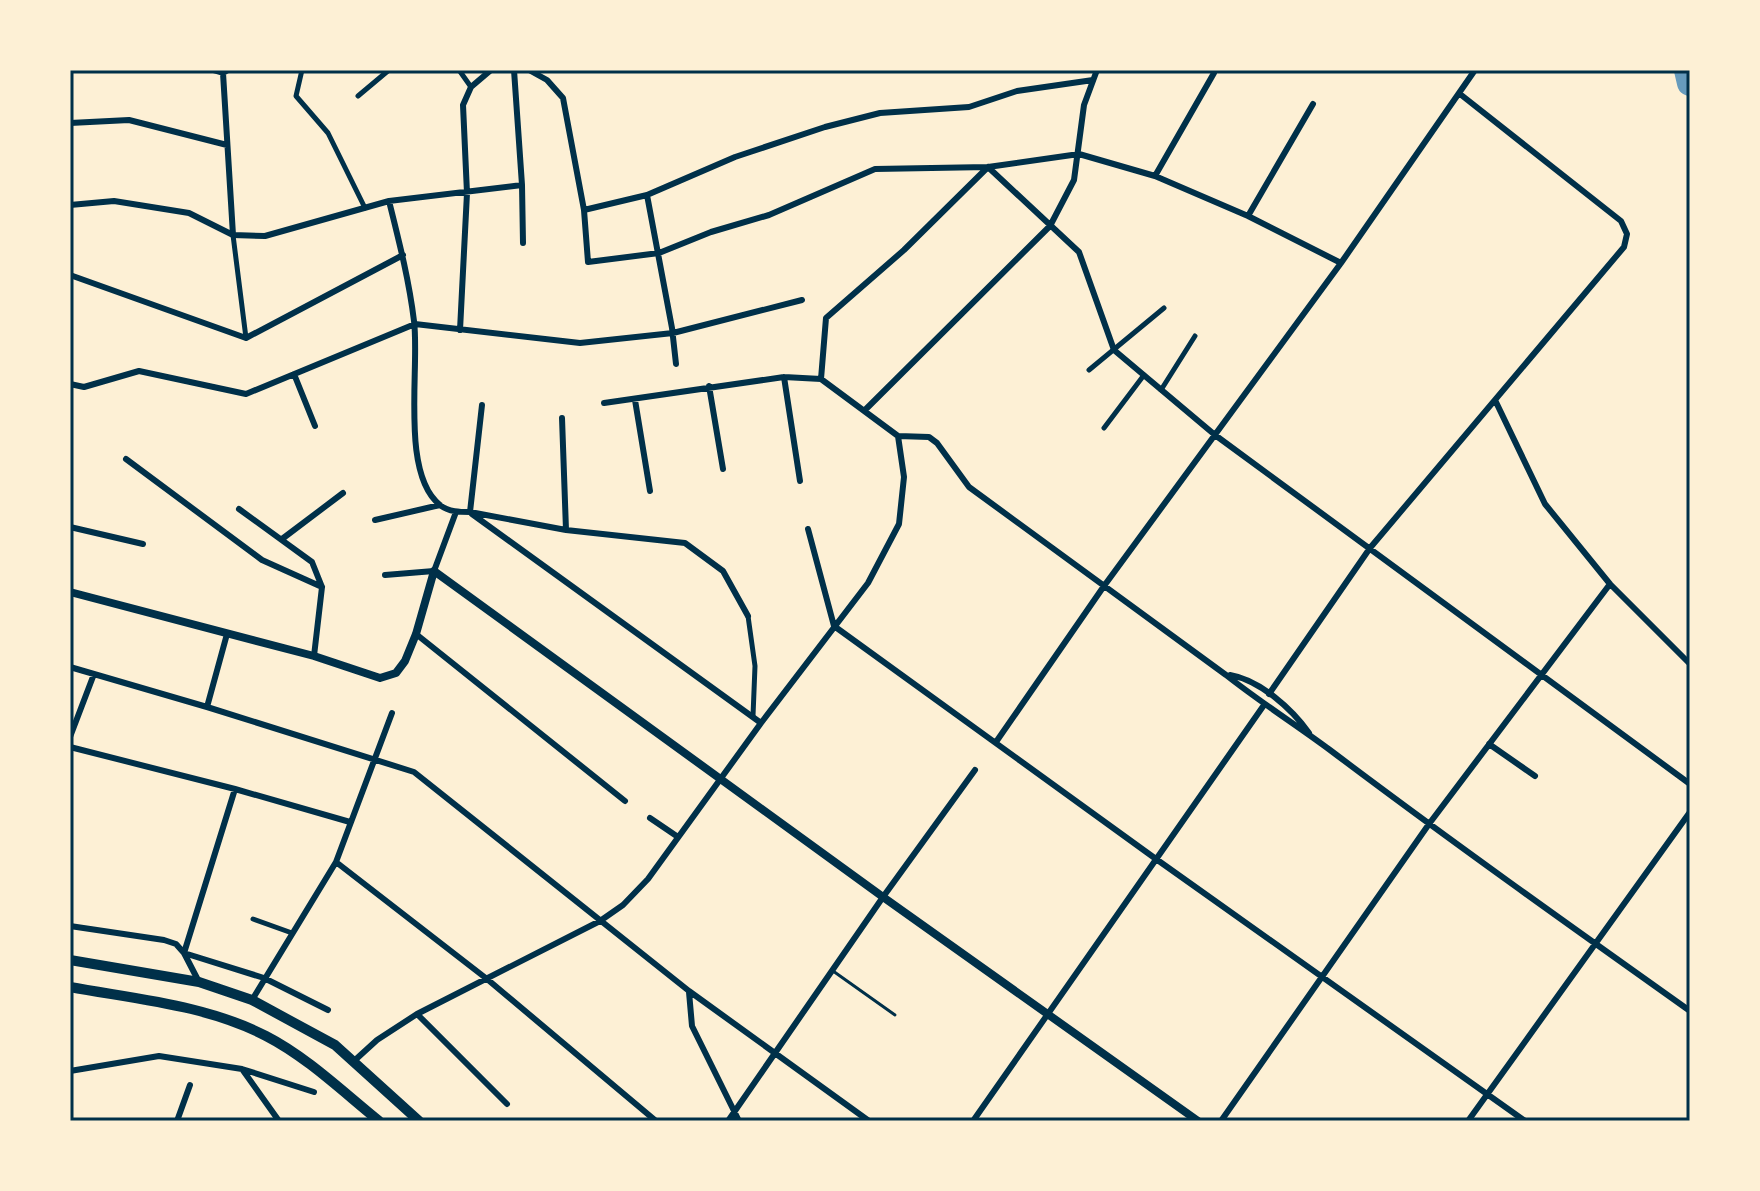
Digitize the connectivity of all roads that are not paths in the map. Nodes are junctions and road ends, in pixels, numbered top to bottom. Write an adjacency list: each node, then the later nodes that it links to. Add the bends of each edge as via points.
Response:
1 (213, 70): 10 (street)
2 (302, 70): 27 (street, via 296,96 328,133)
3 (389, 70): 15 (street)
4 (459, 70): 13 (street)
5 (491, 70): 13 (street)
6 (514, 70): 22 (street)
7 (529, 70): 28 (street, via 563,98)
8 (1097, 70): 12 (street)
9 (1475, 70): 14 (street)
10 (226, 71): 18 (street)
11 (1214, 73): 21 (street)
12 (1093, 80): 19 (street, via 1084,105); 24 (street, via 1017,91 969,107 852,120 735,157)
13 (471, 87): 23 (street, via 463,105)
14 (1460, 94): 35 (street); 55 (street, via 1621,221 1627,234 1624,247)
15 (358, 96)
16 (1313, 104): 29 (street)
17 (70, 123): 18 (street, via 129,120)
18 (227, 145): 31 (street)
19 (1079, 154): 20 (street); 21 (street); 30 (street, via 1074,180)
20 (988, 167): 30 (street); 33 (street, via 875,169 769,215); 50 (street, via 826,318)
21 (1155, 176): 29 (street)
22 (522, 185): 23 (street); 32 (street)
23 (467, 193): 25 (street); 40 (street)
24 (647, 195): 28 (street); 33 (street)
25 (389, 201): 27 (street); 34 (street)
26 (70, 205): 31 (street, via 114,201 189,213)
27 (365, 208): 31 (street, via 265,236)
28 (584, 210): 33 (street, via 588,262)
29 (1248, 216): 35 (street)
30 (1050, 226): 44 (street, via 1079,252); 58 (street)
31 (233, 235): 43 (street)
32 (523, 243)
33 (659, 253): 41 (street)
34 (403, 255): 39 (street); 43 (street)
35 (1341, 263): 62 (street)
36 (70, 275): 43 (street)
37 (802, 300): 41 (street)
38 (1164, 308): 44 (street)
39 (415, 324): 40 (street); 47 (street); 69 (street, via 415,436 423,480)
40 (460, 330): 41 (street, via 580,343)
41 (673, 333): 45 (street)
42 (1195, 336): 53 (street)
43 (246, 338)
44 (1114, 350): 46 (street); 48 (street)
45 (676, 364)
46 (1089, 370)
47 (294, 374): 51 (street, via 246,394 139,371 84,387); 60 (street)
48 (1144, 375): 53 (street); 61 (street)
49 (784, 377): 50 (street); 52 (street); 66 (street)
50 (821, 379): 58 (street)
51 (70, 384)
52 (709, 386): 54 (street); 65 (street)
53 (1160, 391): 62 (street)
54 (635, 400): 56 (street); 67 (street)
55 (1495, 400): 79 (street); 82 (street, via 1545,504)
56 (604, 403)
57 (482, 405): 72 (street)
58 (864, 411): 63 (street)
59 (562, 418): 76 (street)
60 (315, 426)
61 (1104, 428)
62 (1215, 435): 79 (street); 83 (street)
63 (898, 436): 83 (street, via 929,437 969,487); 87 (street, via 904,477 899,524 868,583)
64 (126, 459): 84 (street, via 262,560)
65 (723, 469)
66 (800, 481)
67 (650, 491)
68 (343, 493): 77 (street)
69 (440, 505): 71 (street); 73 (street)
70 (239, 509): 77 (street)
71 (456, 512): 72 (street); 80 (street)
72 (470, 512): 76 (street); 100 (street)
73 (375, 520)
74 (70, 527): 78 (street)
75 (808, 529): 87 (street)
76 (566, 530): 86 (street, via 685,543 723,571)
77 (282, 539): 84 (street, via 312,562)
78 (143, 544)
79 (1370, 548): 95 (street); 96 (street)
80 (434, 571): 81 (street); 89 (street); 110 (street)
81 (385, 575)
82 (1610, 584): 91 (street); 95 (street)
83 (1104, 586): 94 (street); 104 (street)
84 (322, 587): 90 (street)
85 (70, 592): 88 (street)
86 (748, 616): 100 (street, via 755,666)
87 (834, 626): 101 (street); 104 (street)
88 (227, 634): 90 (street); 98 (street)
89 (416, 634): 90 (street, via 396,673 380,678); 113 (street)
90 (314, 656)
91 (1690, 664)
92 (70, 667): 93 (street)
93 (94, 674): 98 (street); 103 (street)
94 (1226, 675): 96 (street, via 1243,677); 97 (street)
95 (1539, 675): 105 (street); 111 (street)
96 (1269, 694): 102 (street)
97 (1264, 705): 102 (street); 119 (street)
98 (207, 707): 107 (street)
99 (392, 713): 107 (street)
100 (752, 717): 101 (street)
101 (761, 723): 110 (street)
102 (1311, 736): 117 (street)
103 (70, 737)
104 (996, 742): 119 (street)
105 (1489, 744): 109 (street); 117 (street)
106 (70, 747): 112 (street)
107 (377, 759): 116 (street); 123 (street, via 414,772)
108 (975, 770): 121 (street)
109 (1535, 776)
110 (722, 778): 118 (street); 121 (street)
111 (1690, 784)
112 (235, 789): 116 (street); 127 (street)
113 (625, 801)
114 (1690, 812): 126 (street)
115 (650, 818): 118 (street)
116 (350, 822): 120 (street)
117 (1429, 824): 126 (street); 130 (street)
118 (678, 837): 123 (street, via 648,879)
119 (1156, 859): 130 (street); 139 (street)
120 (336, 862): 125 (street); 132 (street)
121 (883, 897): 129 (street); 139 (street)
122 (253, 919): 125 (street)
123 (600, 921): 132 (street); 135 (street)
124 (70, 926): 127 (street, via 164,940)
125 (292, 933): 131 (street)
126 (1595, 943): 138 (street); 148 (street)
127 (184, 953): 131 (street); 133 (street)
128 (70, 960): 133 (highway)
129 (833, 971): 141 (lane); 142 (street)
130 (1322, 977): 148 (street); 161 (street)
131 (264, 978): 136 (street); 137 (street)
132 (487, 979): 140 (street); 155 (street)
133 (199, 982): 136 (highway)
134 (70, 987): 153 (highway, via 232,1021 301,1058)
135 (689, 991): 142 (street); 150 (street, via 692,1026)
136 (252, 1000): 143 (highway, via 295,1021)
137 (328, 1010)
138 (1690, 1011)
139 (1048, 1012): 159 (street); 160 (street)
140 (417, 1014): 143 (street); 149 (street)
141 (895, 1015)
142 (775, 1055): 150 (street); 158 (street)
143 (354, 1061): 154 (highway)
144 (242, 1069): 145 (street, via 159,1056); 147 (street); 152 (street)
145 (70, 1071)
146 (190, 1085): 151 (street)
147 (314, 1092)
148 (1488, 1094): 162 (street); 163 (street)
149 (507, 1104)
150 (734, 1112): 156 (street); 157 (street)
151 (177, 1121)
152 (279, 1121)
153 (379, 1121)
154 (419, 1121)
155 (656, 1121)
156 (728, 1121)
157 (739, 1121)
158 (869, 1121)
159 (973, 1121)
160 (1198, 1121)
161 (1221, 1121)
162 (1468, 1121)
163 (1525, 1121)

